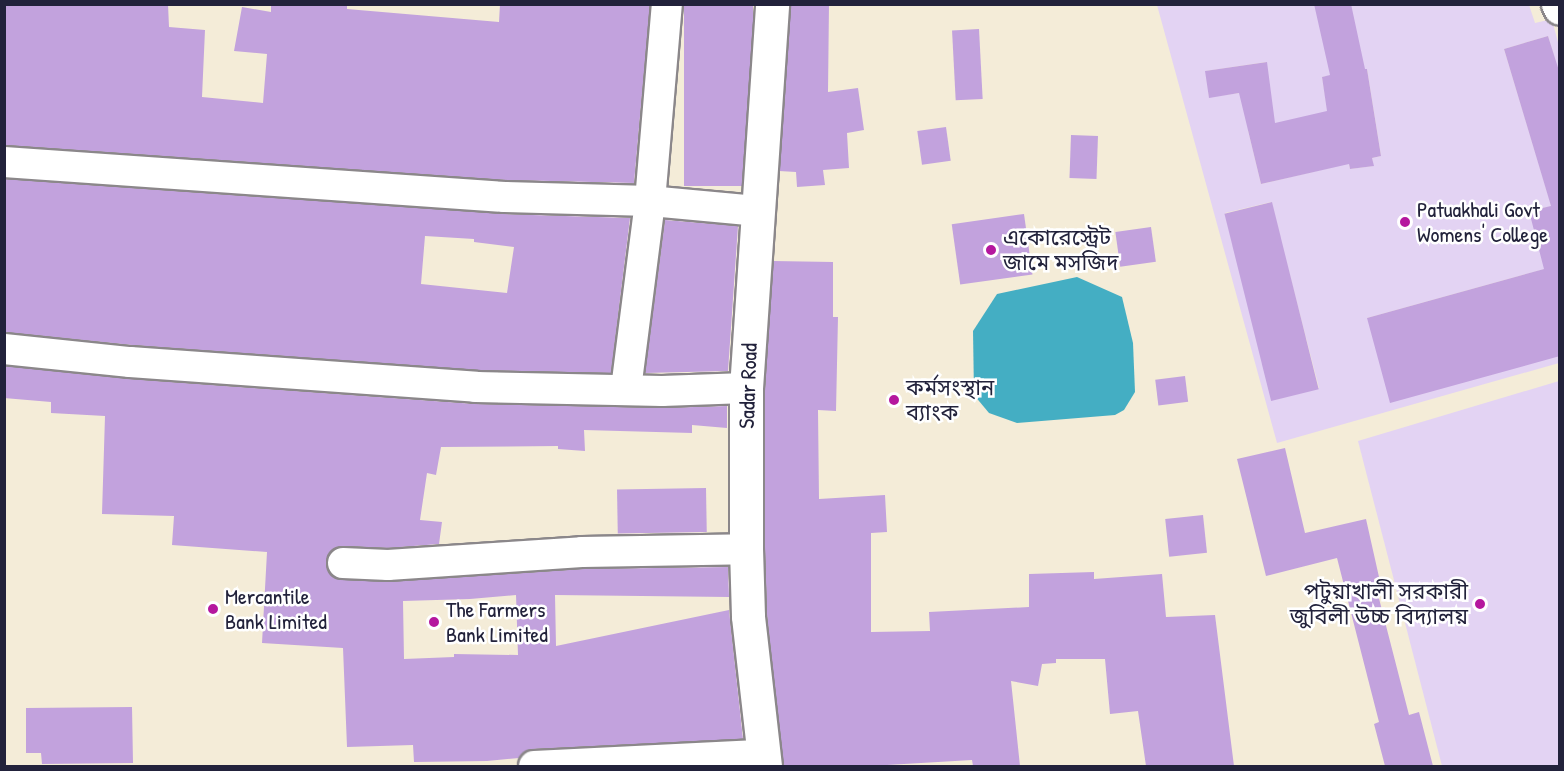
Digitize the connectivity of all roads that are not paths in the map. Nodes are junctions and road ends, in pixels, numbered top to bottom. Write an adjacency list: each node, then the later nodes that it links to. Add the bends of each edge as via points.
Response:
1 (667, 4): 4 (street)
2 (772, 4): 5 (street, Sadar Road)
3 (4, 162): 4 (street, via 505,197)
4 (650, 201): 5 (street); 8 (street)
5 (758, 211): 7 (street, Sadar Road)
6 (4, 349): 8 (street, via 476,387)
7 (746, 388): 8 (street); 9 (street, Sadar Road)
8 (626, 389)
9 (746, 549): 10 (street, via 582,552 388,565); 11 (street, Sadar Road, via 748,616)
10 (343, 562)
11 (764, 761): 12 (street)
12 (534, 766)

